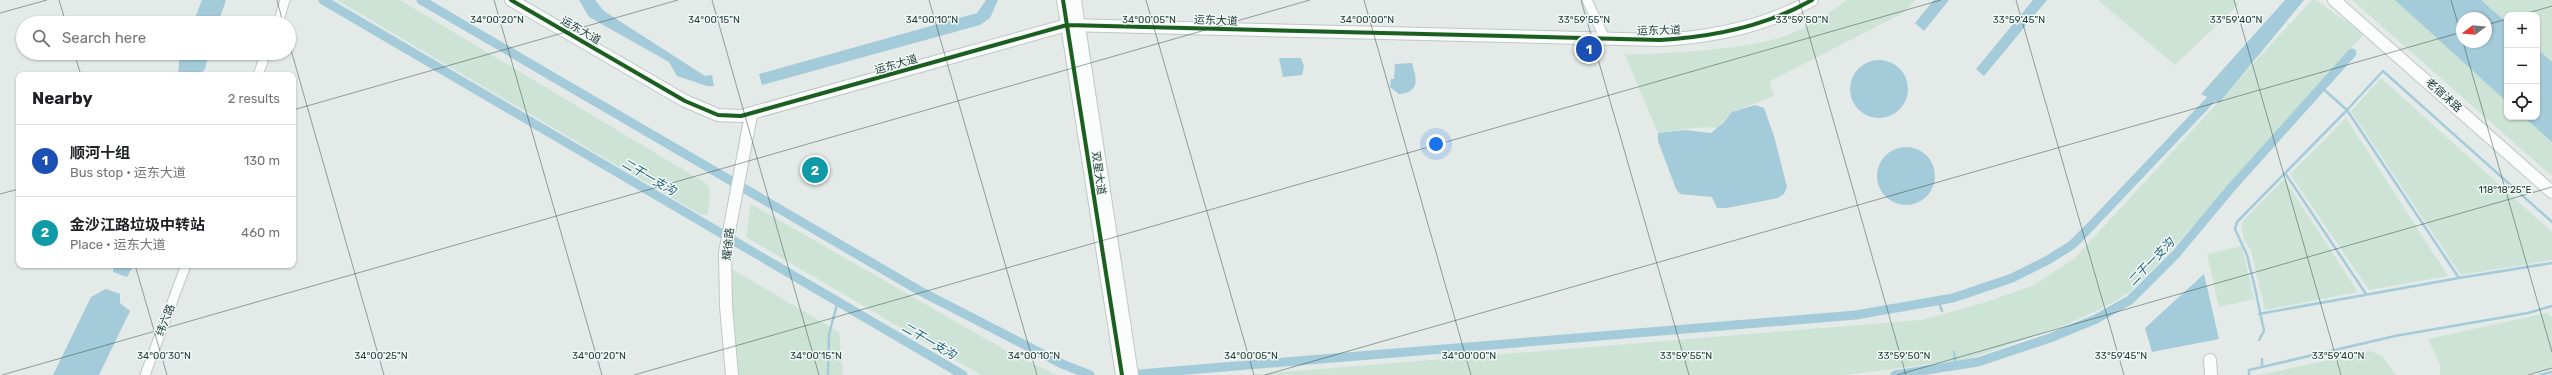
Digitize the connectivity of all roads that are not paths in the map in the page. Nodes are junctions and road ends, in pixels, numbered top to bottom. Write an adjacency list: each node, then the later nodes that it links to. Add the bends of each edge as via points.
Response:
1 (285, 0): 8 (street)
2 (511, 0): 13 (street, 运东大道, via 685,101 718,115)
3 (1063, 0): 9 (street, 双星大道)
4 (1075, 0): 9 (street, 双星大道)
5 (1587, 0): 10 (street)
6 (1812, 0): 10 (street, 运东大道, via 1784,15 1732,32 1667,40)
7 (2334, 0): 14 (street, 老宿沭路)
8 (280, 16)
9 (1073, 25): 10 (street, 运东大道); 13 (street, 运东大道); 16 (street, 双星大道)
10 (1605, 39)
11 (263, 60): 12 (street)
12 (259, 72)
13 (751, 115): 19 (street, 耀徐路, via 725,253 726,314)
14 (2552, 192)
15 (185, 268): 18 (street, 纬六路)
16 (1123, 348): 20 (street); 21 (street, 双星大道)
17 (2210, 360): 22 (street)
18 (145, 375)
19 (732, 375)
20 (1122, 375)
21 (1132, 375)
22 (2211, 375)

